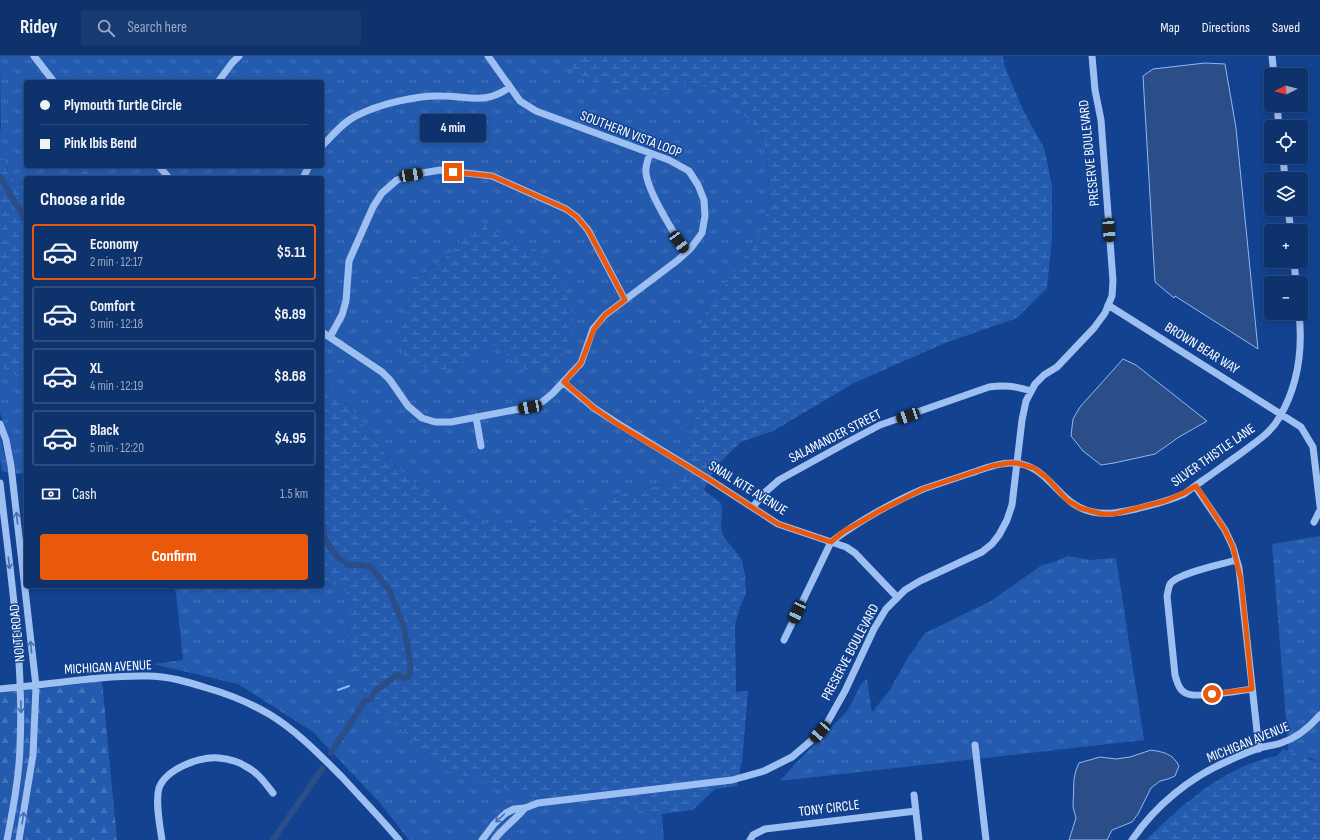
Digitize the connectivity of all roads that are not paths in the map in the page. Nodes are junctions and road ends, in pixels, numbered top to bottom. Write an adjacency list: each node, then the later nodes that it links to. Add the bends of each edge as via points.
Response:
1 (34, 56): 7 (street)
2 (238, 56): 8 (street)
3 (488, 56): 9 (street, SOUTHERN VISTA LOOP)
4 (1092, 56): 16 (street, PRESERVE BOULEVARD, via 1101,120 1113,281 1112,296)
5 (1272, 56): 6 (street)
6 (1273, 68)
7 (52, 80)
8 (219, 80)
9 (510, 87): 10 (street, via 501,94 479,99 441,96 388,104 355,116); 11 (street, SOUTHERN VISTA LOOP, via 520,101 536,111)
10 (324, 144)
11 (650, 152): 14 (street, via 646,166 650,190); 14 (street, SOUTHERN VISTA LOOP, via 688,171 704,200 702,233)
12 (161, 168): 13 (street)
13 (167, 176)
14 (687, 252): 15 (street, SOUTHERN VISTA LOOP)
15 (625, 300): 19 (street, via 588,230 566,209 492,176 440,170 397,180 382,193 349,261 346,301 342,315); 20 (street, SOUTHERN VISTA LOOP, via 605,315 594,329 581,363)
16 (1108, 305): 21 (street, PRESERVE BOULEVARD, via 1094,328 1057,367 1035,384); 22 (street, BROWN BEAR WAY)
17 (1299, 320): 22 (street, SILVER THISTLE LANE, via 1301,348 1298,372)
18 (324, 333): 19 (street, SOUTHERN VISTA LOOP)
19 (330, 337): 23 (street, SOUTHERN VISTA LOOP, via 382,372 408,406 422,418 435,422 451,422)
20 (564, 382): 23 (street, SOUTHERN VISTA LOOP, via 542,402 530,407); 30 (street, SNAIL KITE AVENUE, via 617,424)
21 (1032, 391): 26 (street, PRESERVE BOULEVARD, via 1026,401 1022,420); 30 (street, SALAMANDER STREET, via 1019,386 989,387 880,426 779,480)
22 (1282, 413): 28 (street, SILVER THISTLE LANE, via 1266,435); 29 (street, BROWN BEAR WAY, via 1301,427 1313,447)
23 (476, 417): 25 (street)
24 (0, 424): 35 (street, NOLTE ROAD, one-way to 24, via 11,466)
25 (480, 446)
26 (1017, 463): 28 (street, SILVER THISTLE LANE, via 1034,468 1067,500 1080,508 1102,514 1114,514 1165,501); 33 (street, via 992,466 923,489 843,532); 37 (street, PRESERVE BOULEVARD, via 1012,505 1007,520 992,544 982,552 915,584)
27 (0, 483): 40 (street, NOLTE ROAD, one-way to 40, via 18,638)
28 (1196, 486): 34 (street, via 1225,530)
29 (1320, 506)
30 (753, 507): 33 (street, SNAIL KITE AVENUE, via 778,524)
31 (1320, 510): 32 (street)
32 (1314, 522)
33 (831, 542): 37 (street, SNAIL KITE AVENUE, via 855,553); 38 (street)
34 (1236, 560): 42 (street, via 1241,580); 42 (street, via 1188,574 1175,579 1170,585 1167,596 1175,674 1182,690 1198,696)
35 (24, 580)
36 (25, 588): 39 (street, NOLTE ROAD, one-way to 36)
37 (897, 598): 48 (street, PRESERVE BOULEVARD, via 886,609 874,630 828,723 792,757 764,772 732,780 538,803)
38 (784, 640)
39 (36, 686): 40 (street, MICHIGAN AVENUE); 51 (street, NOLTE ROAD, one-way to 39, via 33,756); 53 (street, MICHIGAN AVENUE, via 103,678 149,676 187,681 219,691 281,722 314,748)
40 (21, 687): 41 (street, MICHIGAN AVENUE); 50 (street, NOLTE ROAD, one-way to 50, via 20,749)
41 (0, 689)
42 (1252, 689): 45 (street)
43 (1320, 715): 45 (street, MICHIGAN AVENUE, via 1296,737)
44 (975, 745): 58 (street)
45 (1259, 748): 59 (street, MICHIGAN AVENUE, via 1228,761 1190,782 1155,812)
46 (273, 794): 52 (street, via 257,773 232,760 206,758 182,766 170,773 159,788)
47 (914, 795): 49 (street)
48 (525, 808): 54 (street, PRESERVE BOULEVARD, one-way to 54, via 506,813); 55 (street, PRESERVE BOULEVARD)
49 (916, 811): 56 (street, TONY CIRCLE, via 764,829 753,835); 57 (street)
50 (7, 840)
51 (19, 840)
52 (162, 840)
53 (399, 840)
54 (482, 840)
55 (494, 840)
56 (750, 840)
57 (919, 840)
58 (986, 840)
59 (1132, 840)

